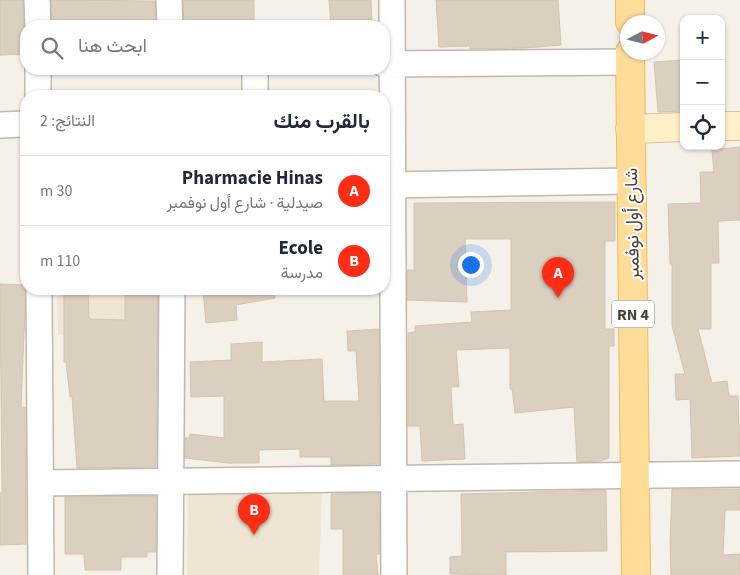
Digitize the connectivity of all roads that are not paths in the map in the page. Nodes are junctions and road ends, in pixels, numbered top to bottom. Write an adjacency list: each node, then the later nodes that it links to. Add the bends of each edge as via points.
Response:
1 (37, 0): 6 (street)
2 (169, 0): 7 (street)
3 (392, 0): 8 (street)
4 (630, 0): 5 (main road)
5 (630, 15)
6 (38, 20)
7 (170, 20)
8 (390, 32)
9 (620, 57): 11 (street)
10 (630, 60): 23 (main road, شارع أول نوفمبر / RN 4)
11 (390, 64)
12 (38, 75): 15 (street)
13 (255, 75): 16 (street)
14 (388, 75): 17 (street)
15 (38, 90)
16 (255, 90)
17 (388, 90)
18 (20, 124): 19 (street)
19 (0, 125)
20 (725, 126): 21 (main road)
21 (740, 126)
22 (680, 128): 23 (main road)
23 (630, 129): 24 (main road, شارع أول نوفمبر / RN 4)
24 (632, 181): 25 (street); 29 (main road, شارع أول نوفمبر / RN 4)
25 (390, 185)
26 (39, 295): 33 (street)
27 (172, 295): 32 (street)
28 (390, 295): 31 (street)
29 (636, 474): 30 (street); 31 (street); 37 (main road, شارع أول نوفمبر / RN 4)
30 (740, 474)
31 (393, 478): 32 (street); 36 (street)
32 (170, 480): 33 (street); 35 (street)
33 (41, 483): 34 (street)
34 (41, 575)
35 (170, 575)
36 (394, 575)
37 (636, 575)

